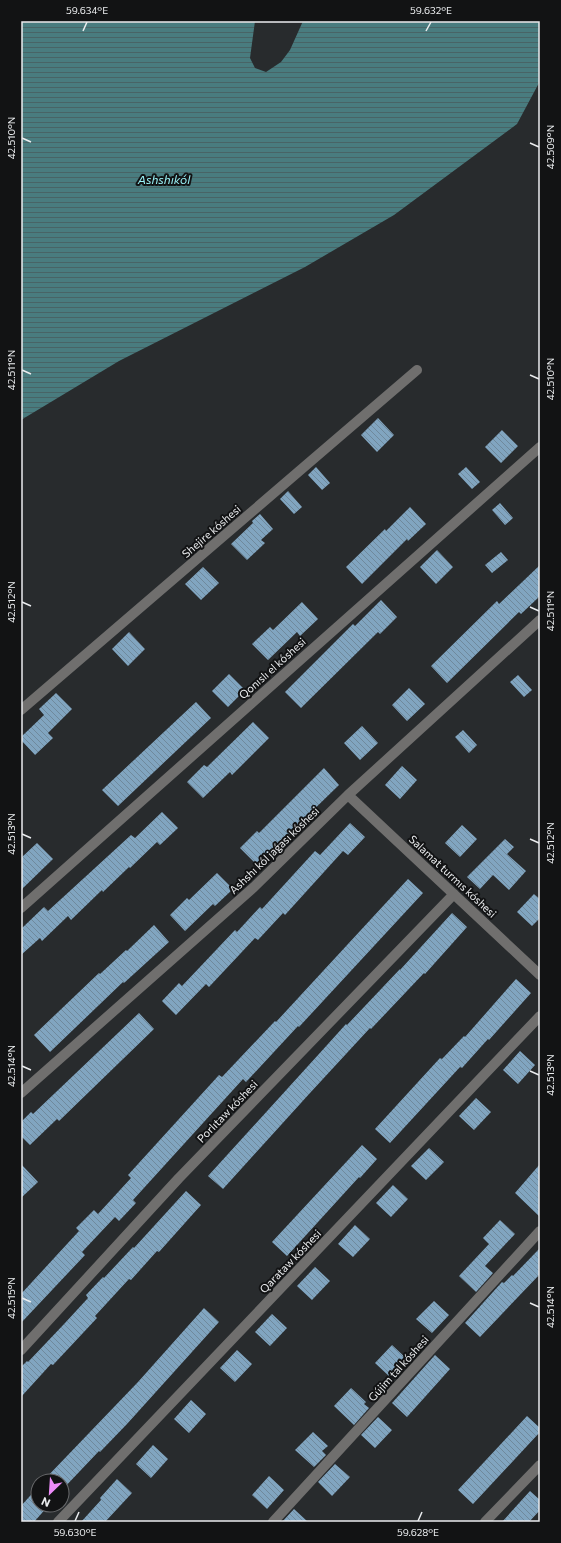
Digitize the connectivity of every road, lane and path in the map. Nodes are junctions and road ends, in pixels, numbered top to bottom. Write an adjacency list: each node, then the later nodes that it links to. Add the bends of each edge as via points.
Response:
1 (417, 370): 4 (street, Shejire kóshesi)
2 (540, 447): 7 (street, Qonıslı el kóshesi)
3 (540, 620): 5 (street, Ashshı kól jaǵası kóshesi)
4 (21, 710)
5 (348, 795): 6 (street, Salamat turmıs kóshesi); 10 (street, Ashshı kól jaǵası kóshesi, via 254,887)
6 (454, 894): 8 (street, Salamat turmıs kóshesi); 12 (street, Porlıtaw kóshesi, via 179,1178)
7 (21, 908)
8 (540, 976)
9 (540, 1016): 14 (street, Qarataw kóshesi)
10 (21, 1093)
11 (540, 1231): 15 (street, Gújim tal kóshesi)
12 (21, 1350)
13 (540, 1465): 16 (street)
14 (58, 1522)
15 (273, 1522)
16 (485, 1522)

